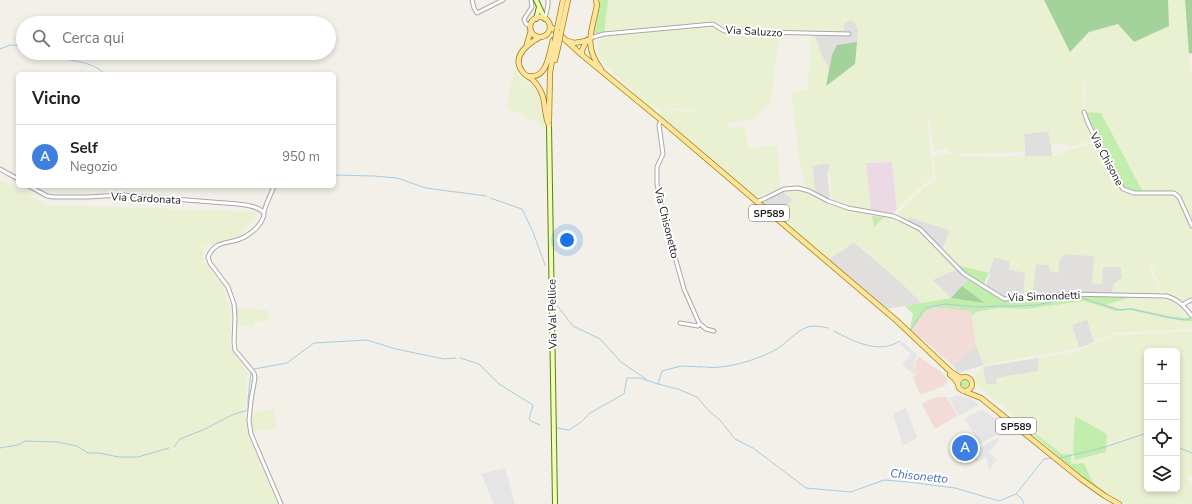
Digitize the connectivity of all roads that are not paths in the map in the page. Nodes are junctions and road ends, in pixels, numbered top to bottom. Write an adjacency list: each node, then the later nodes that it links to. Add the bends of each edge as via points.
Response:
1 (472, 0): 2 (street, via 477,13)
2 (503, 0)
3 (531, 0): 13 (street, via 532,7 524,19)
4 (536, 0): 9 (street)
5 (548, 0): 10 (street)
6 (563, 0): 14 (main road)
7 (568, 0): 14 (main road)
8 (596, 0): 18 (main road, SP589)
9 (539, 6): 10 (street); 11 (street)
10 (545, 18): 11 (main road); 12 (main road, SP589)
11 (536, 19): 13 (main road)
12 (550, 26): 14 (main road, SP589); 16 (main road)
13 (531, 28): 17 (main road, via 535,35); 21 (main road)
14 (558, 31): 16 (main road); 19 (main road, bridge); 20 (main road, SP589)
15 (849, 34): 18 (street, Via Saluzzo, via 724,31 713,24 604,34)
16 (546, 35): 17 (main road)
17 (540, 37): 21 (main road)
18 (588, 40): 20 (main road, via 574,43); 22 (main road, SP589); 23 (main road)
19 (556, 41): 24 (main road, via 543,72 537,76); 28 (main road, via 550,73)
20 (567, 41): 23 (main road, SP589)
21 (527, 44): 24 (main road, via 519,58 519,66)
22 (590, 49): 23 (main road); 25 (main road, SP589, via 601,68)
23 (582, 55): 25 (main road, SP589)
24 (526, 75): 28 (main road, via 542,94)
25 (616, 82): 27 (main road, SP589)
26 (1084, 112): 35 (street, Via Chisone, via 1113,174 1123,189 1134,193 1174,193 1179,197)
27 (661, 120): 33 (main road, SP589); 40 (street, Via Chisonetto, via 659,125 662,154 657,167 657,184 684,289)
28 (549, 125): 49 (street, Via Val Pellice)
29 (0, 169): 30 (street)
30 (16, 178)
31 (33, 188): 34 (street, Via Cardonata, via 47,196 122,195 238,204 255,207)
32 (273, 188): 34 (street)
33 (756, 202): 37 (street, Via Simondetti, via 784,189 798,188 848,208 900,219 920,229 964,274 1004,299 1065,294 1166,296); 38 (main road, SP589)
34 (264, 213): 48 (street, via 249,235 216,246 210,250 208,257 228,287 234,304 235,350 254,373 255,378 249,427)
35 (1192, 226)
36 (1192, 300): 37 (street)
37 (1183, 305): 39 (street, Via Simondetti)
38 (887, 314): 43 (main road, SP589, via 951,372); 45 (main road, SP589)
39 (1192, 316)
40 (699, 322): 41 (street, via 698,326); 42 (street, via 706,329)
41 (680, 323)
42 (714, 331)
43 (961, 378): 44 (main road, SP589, via 968,377); 45 (main road)
44 (972, 382): 46 (main road); 47 (main road, SP589)
45 (958, 384): 46 (main road, SP589, via 960,390)
46 (966, 392): 47 (main road, SP589)
47 (981, 398): 50 (main road, SP589, via 1081,479)
48 (281, 504)
49 (555, 504)
50 (1119, 504)

